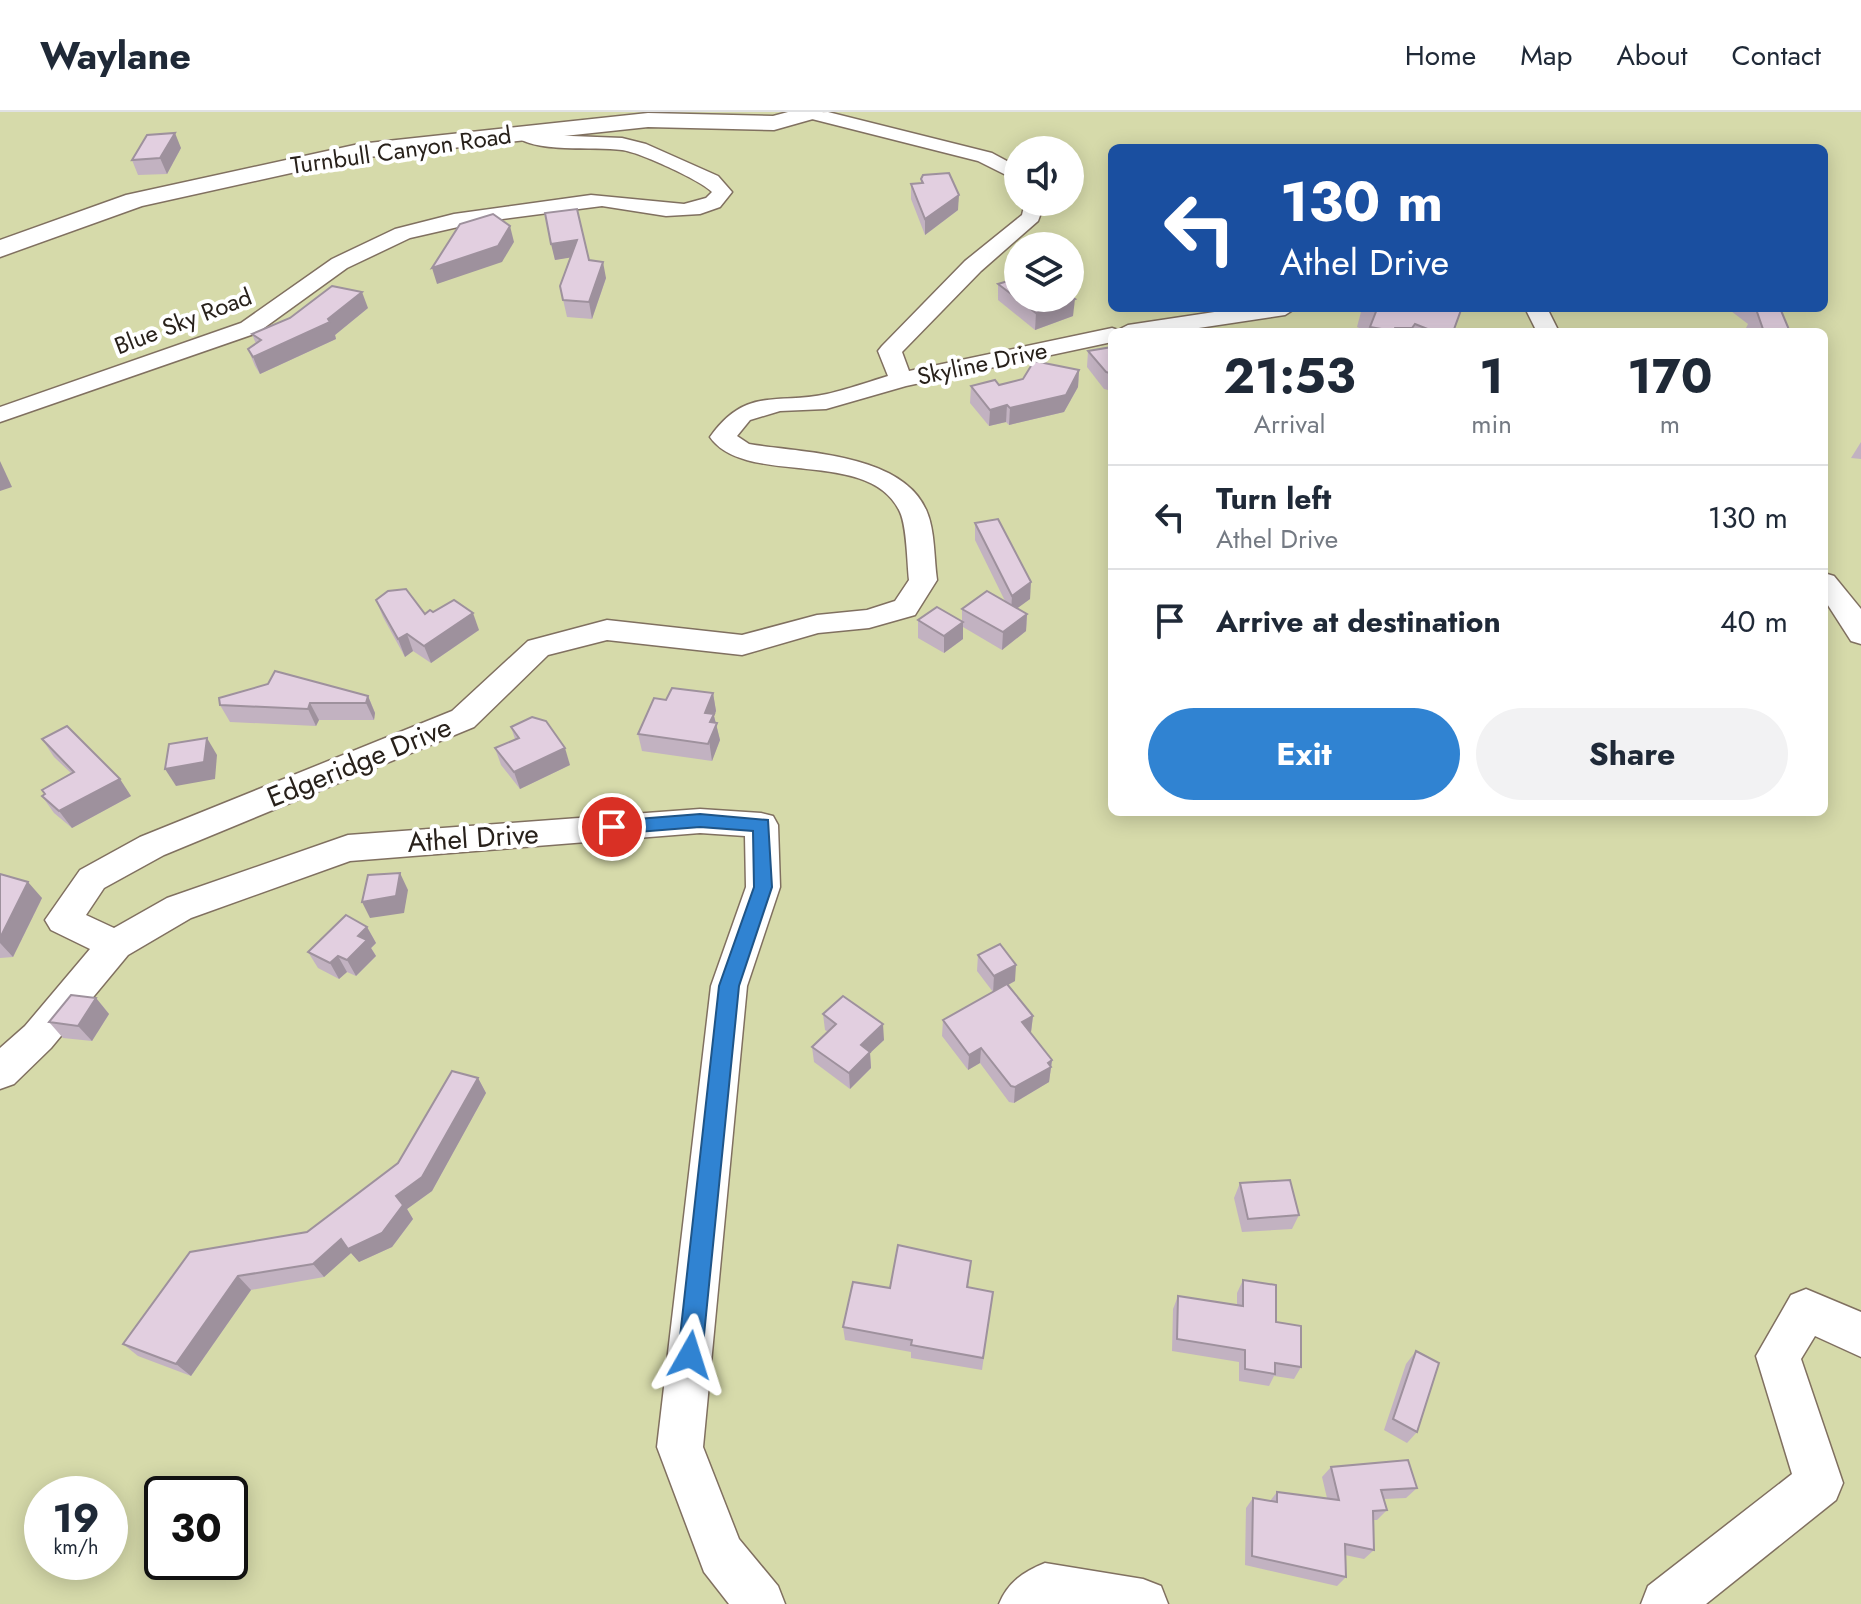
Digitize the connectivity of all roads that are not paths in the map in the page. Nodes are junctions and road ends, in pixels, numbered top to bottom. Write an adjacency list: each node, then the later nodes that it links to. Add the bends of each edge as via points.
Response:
1 (811, 112): 2 (street, Turnbull Canyon Road, via 766,124 648,120); 3 (street, via 985,157)
2 (522, 134): 5 (street, Turnbull Canyon Road, via 314,159 135,200); 10 (street, Blue Sky Road, via 650,150 715,181 722,192 709,205 685,210 604,200 458,218 393,237 351,256 249,328)
3 (1004, 167)
4 (1031, 216): 9 (street, Skyline Drive, via 973,266 890,351)
5 (0, 249)
6 (1259, 312): 7 (street)
7 (1154, 328)
8 (1108, 336): 9 (street, Skyline Drive)
9 (901, 380): 13 (street, Edgeridge Drive, via 826,402 779,404 741,415 723,437 741,450 872,472 897,490 914,512 923,580 905,608 742,645 607,630 538,648 463,719 152,846 92,879 63,920)
10 (0, 415)
11 (1828, 586): 12 (street)
12 (1861, 634)
13 (115, 945): 14 (street, via 38,1037); 16 (street, Athel Drive, via 179,908 348,848 700,821 761,825 763,887 729,986 680,1447 721,1555)
14 (0, 1072)
15 (1861, 1335): 19 (street, via 1806,1310 1778,1356 1819,1483)
16 (760, 1604)
17 (1024, 1604): 18 (street, via 1045,1588)
18 (1143, 1604)
19 (1666, 1604)

